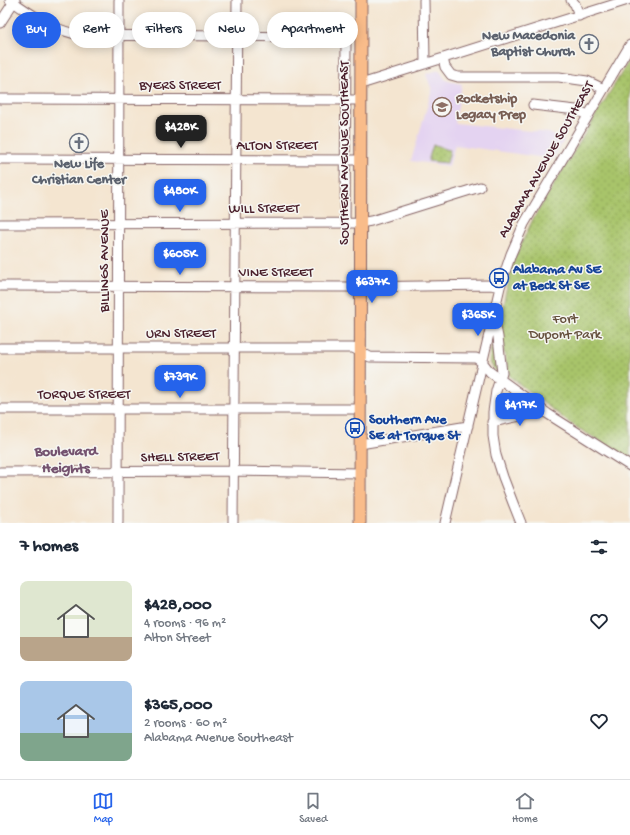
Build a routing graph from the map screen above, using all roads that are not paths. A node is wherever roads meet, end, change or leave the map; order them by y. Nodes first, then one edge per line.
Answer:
1 (119, 0) edge
2 (237, 0) edge
3 (361, 0) edge
4 (424, 0) edge
5 (572, 0) edge
6 (628, 0) edge
7 (13, 1) edge
8 (119, 12) edge
9 (237, 12) edge
10 (579, 16) junction
11 (0, 23) edge
12 (69, 33) edge
13 (124, 36) edge
14 (204, 36) edge
15 (259, 36) edge
16 (630, 45) edge
17 (119, 48) edge
18 (236, 48) edge
19 (443, 58) junction
20 (425, 64) junction
21 (361, 84) junction
22 (604, 89) junction
23 (0, 99) edge
24 (119, 100) junction
25 (236, 100) junction
26 (346, 100) junction
27 (360, 100) junction
28 (533, 105) dead end
29 (588, 115) junction
30 (0, 159) edge
31 (119, 159) junction
32 (236, 160) junction
33 (346, 160) junction
34 (361, 160) junction
35 (480, 187) dead end
36 (119, 223) junction
37 (235, 223) junction
38 (345, 223) junction
39 (360, 223) junction
40 (0, 224) edge
41 (0, 286) edge
42 (119, 286) junction
43 (234, 286) junction
44 (360, 287) junction
45 (500, 287) junction
46 (493, 315) junction
47 (0, 348) edge
48 (118, 348) junction
49 (234, 348) junction
50 (360, 352) junction
51 (483, 363) junction
52 (500, 378) junction
53 (0, 409) edge
54 (118, 409) junction
55 (234, 409) junction
56 (360, 409) junction
57 (544, 411) junction
58 (492, 422) junction
59 (468, 426) junction
60 (360, 444) junction
61 (630, 466) edge
62 (233, 471) junction
63 (0, 472) edge
64 (118, 472) junction
65 (360, 473) junction
66 (118, 523) edge
67 (233, 523) edge
68 (360, 523) edge
69 (445, 523) edge
70 (521, 523) edge

1 - 8 street, BILLINGS AVENUE
2 - 9 street
3 - 21 main road, SOUTHERN AVENUE SOUTHEAST
4 - 20 street
5 - 10 street
6 - 10 street
7 - 11 street
7 - 12 street
10 - 19 street
13 - 14 street
15 - 26 street
16 - 22 street, ALABAMA AVENUE SOUTHEAST
17 - 24 street, BILLINGS AVENUE
18 - 25 street
19 - 20 street
19 - 22 street
20 - 21 street
21 - 27 main road, SOUTHERN AVENUE SOUTHEAST
22 - 29 street, ALABAMA AVENUE SOUTHEAST
23 - 24 street, BYERS STREET
24 - 25 street, BYERS STREET
24 - 31 street, BILLINGS AVENUE
25 - 26 street, BYERS STREET
25 - 32 street
26 - 27 street, BYERS STREET
26 - 33 street
27 - 34 main road, SOUTHERN AVENUE SOUTHEAST
28 - 29 street
29 - 45 street, ALABAMA AVENUE SOUTHEAST
30 - 31 street, ALTON STREET
31 - 32 street, ALTON STREET
31 - 36 street, BILLINGS AVENUE
32 - 33 street, ALTON STREET
32 - 37 street
33 - 34 street, ALTON STREET
33 - 38 street
34 - 39 main road, SOUTHERN AVENUE SOUTHEAST
35 - 39 street, WILL STREET
36 - 37 street, WILL STREET
36 - 40 street, WILL STREET
36 - 42 street, BILLINGS AVENUE
37 - 38 street, WILL STREET
37 - 43 street
38 - 39 street, WILL STREET
39 - 44 main road, SOUTHERN AVENUE SOUTHEAST
41 - 42 street, VINE STREET
42 - 43 street, VINE STREET
42 - 48 street, BILLINGS AVENUE
43 - 44 street, VINE STREET
43 - 49 street
44 - 45 street, VINE STREET
44 - 50 main road, SOUTHERN AVENUE SOUTHEAST
45 - 46 street, ALABAMA AVENUE SOUTHEAST
46 - 51 street, ALABAMA AVENUE SOUTHEAST
46 - 52 street
47 - 48 street, URN STREET
48 - 49 street, URN STREET
48 - 54 street, BILLINGS AVENUE
49 - 50 street, URN STREET
49 - 55 street
50 - 51 street, URN STREET
50 - 56 main road, SOUTHERN AVENUE SOUTHEAST
51 - 52 street
51 - 59 street, ALABAMA AVENUE SOUTHEAST
52 - 57 street
52 - 58 street
53 - 54 street, TORQUE STREET
54 - 55 street, TORQUE STREET
54 - 64 street, BILLINGS AVENUE
55 - 56 street, TORQUE STREET
55 - 62 street
56 - 60 main road, SOUTHERN AVENUE SOUTHEAST
57 - 58 street
57 - 61 street
58 - 70 street
59 - 60 street
59 - 69 street, ALABAMA AVENUE SOUTHEAST
60 - 65 main road, SOUTHERN AVENUE SOUTHEAST
62 - 64 street, SHELL STREET
62 - 65 street, SHELL STREET
62 - 67 street
63 - 64 street, SHELL STREET
64 - 66 street, BILLINGS AVENUE
65 - 68 main road, SOUTHERN AVENUE SOUTHEAST

